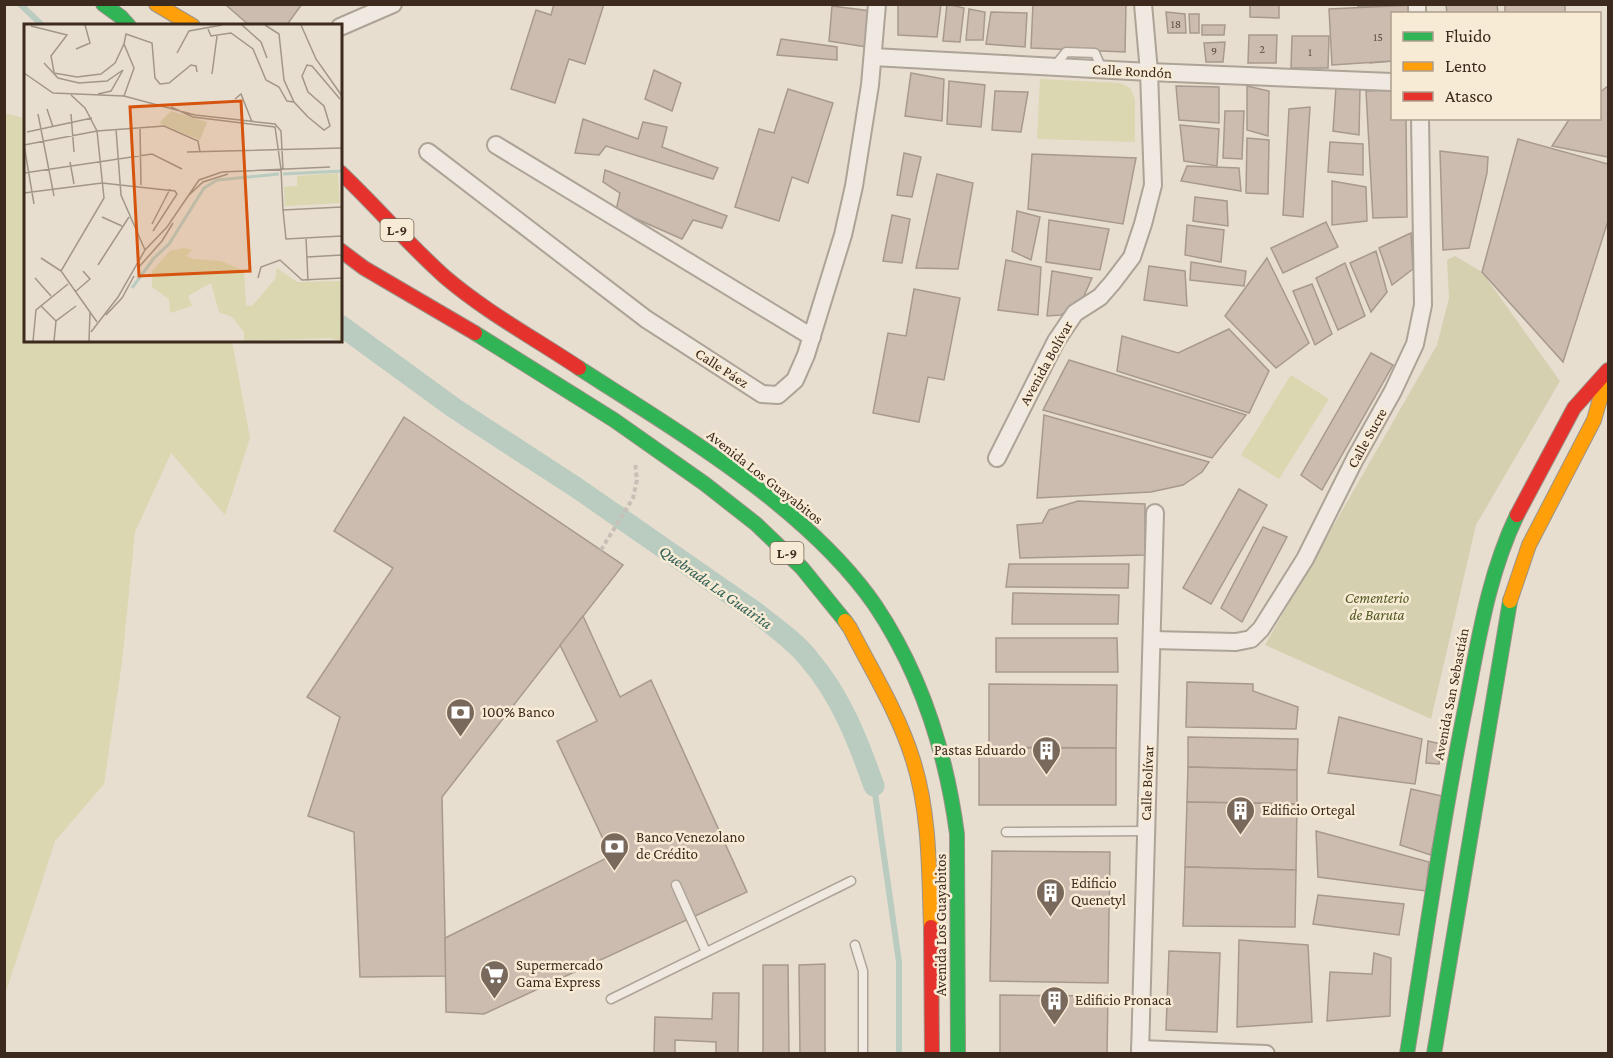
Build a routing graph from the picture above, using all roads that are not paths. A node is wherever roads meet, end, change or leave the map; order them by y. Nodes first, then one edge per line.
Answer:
1 (103, 4) edge
2 (156, 4) edge
3 (393, 4) edge
4 (877, 4) edge
5 (1143, 4) edge
6 (125, 21) edge
7 (190, 24) edge
8 (342, 26) edge
9 (873, 57) junction
10 (1149, 72) junction
11 (1391, 82) edge
12 (1420, 120) edge
13 (496, 145) dead end
14 (428, 152) dead end
15 (342, 173) edge
16 (342, 240) edge
17 (342, 252) edge
18 (391, 284) junction
19 (812, 337) junction
20 (1608, 371) edge
21 (997, 458) dead end
22 (1155, 513) dead end
23 (1152, 640) junction
24 (1146, 831) junction
25 (1006, 832) dead end
26 (851, 881) dead end
27 (676, 885) dead end
28 (1430, 915) junction
29 (1455, 920) junction
30 (855, 945) dead end
31 (706, 952) junction
32 (611, 999) dead end
33 (1140, 1051) edge
34 (863, 1053) edge
35 (932, 1053) edge
36 (958, 1053) edge
37 (1266, 1053) edge
38 (1407, 1053) edge
39 (1434, 1053) edge

1 - 6 main road
2 - 7 main road
3 - 8 street
4 - 9 street, Calle Páez
5 - 10 street, Avenida Bolívar
9 - 10 street, Calle Rondón
9 - 19 street, Calle Páez
10 - 11 street, Calle Rondón
10 - 21 street, Avenida Bolívar
12 - 23 street, Calle Sucre
13 - 19 street
14 - 19 street, Calle Páez
15 - 36 main road, Avenida Los Guayabitos / L-9
16 - 18 main road, L-9
17 - 18 main road, Avenida Los Guayabitos / L-9
18 - 35 main road, Avenida Los Guayabitos / L-9
20 - 28 main road, Avenida San Sebastián
20 - 29 main road, Avenida San Sebastián
22 - 23 street, Calle Bolívar
23 - 24 street, Calle Bolívar
24 - 25 lane
24 - 33 street, Calle Bolívar
26 - 31 lane
27 - 31 lane
28 - 29 main road
28 - 38 main road, Avenida San Sebastián
29 - 39 main road, Avenida San Sebastián
30 - 34 lane
31 - 32 lane
33 - 37 street

